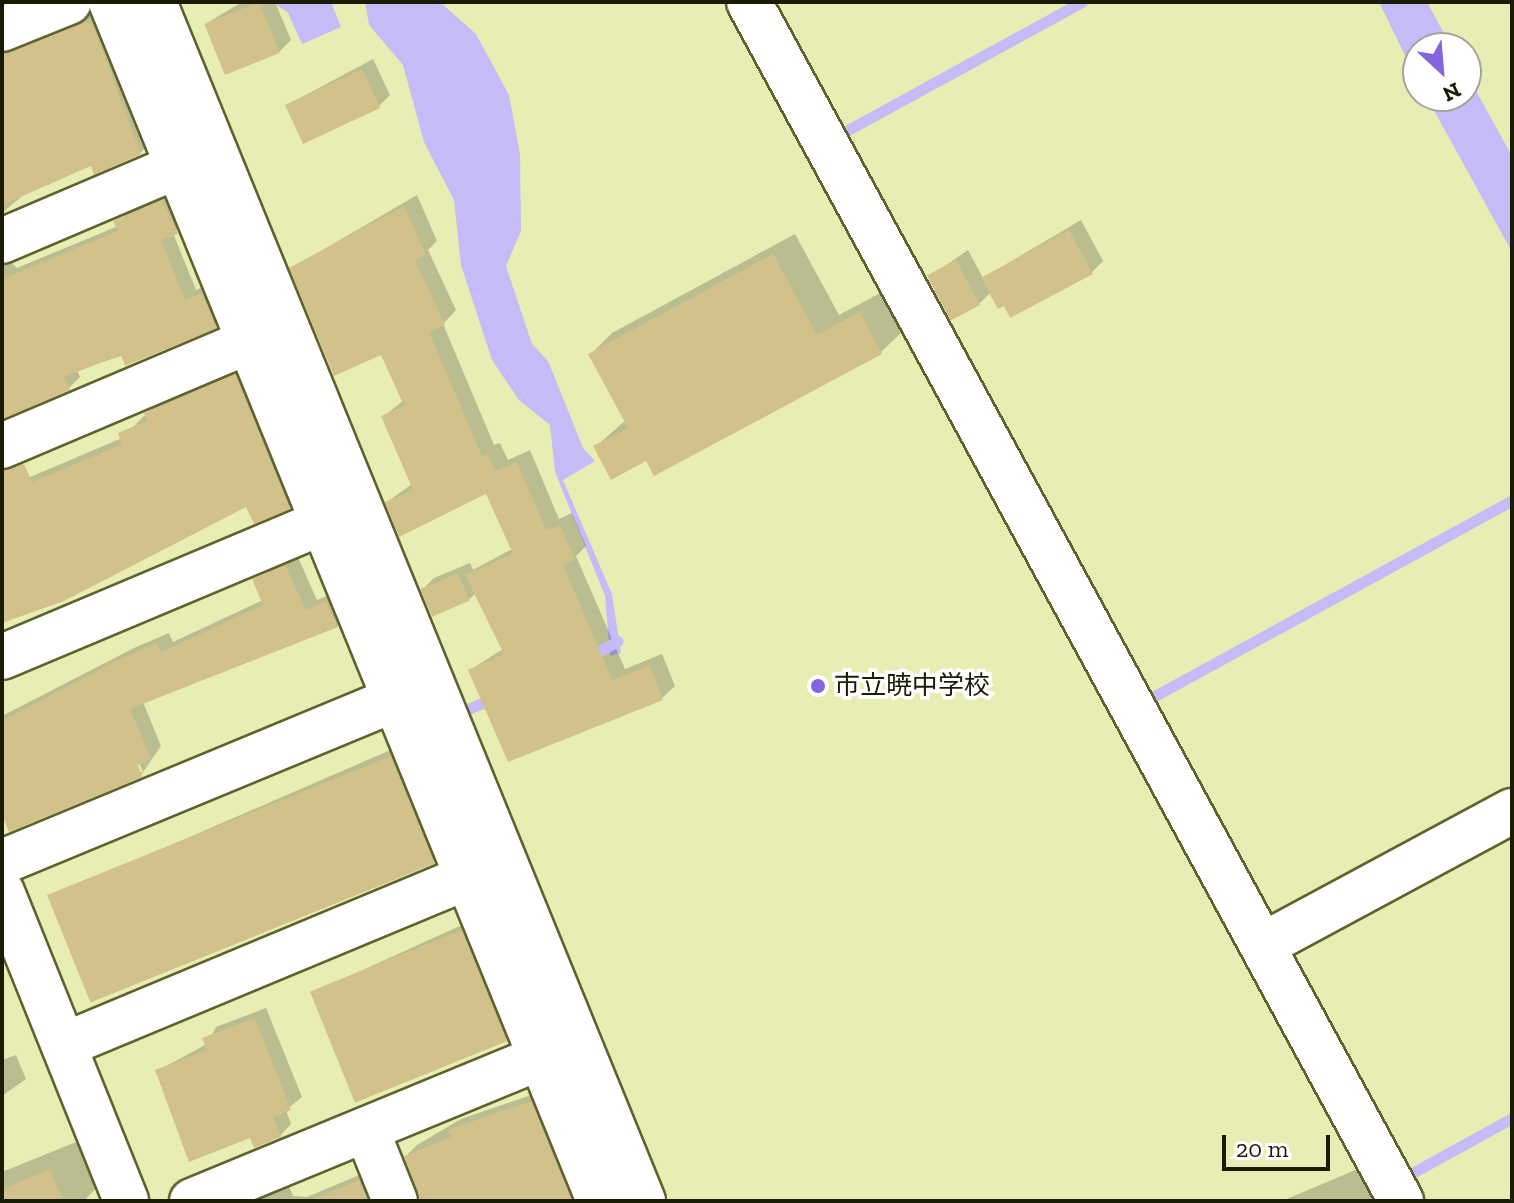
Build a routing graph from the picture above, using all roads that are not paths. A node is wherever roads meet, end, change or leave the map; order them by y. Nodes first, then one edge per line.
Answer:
1 (69, 2) edge
2 (111, 2) edge
3 (154, 2) edge
4 (749, 2) edge
5 (2, 29) edge
6 (178, 166) junction
7 (2, 241) edge
8 (249, 341) junction
9 (2, 446) edge
10 (323, 522) junction
11 (2, 657) edge
12 (395, 699) junction
13 (1512, 811) edge
14 (2, 862) edge
15 (467, 877) junction
16 (2, 892) edge
17 (1263, 945) junction
18 (64, 1045) junction
19 (541, 1057) junction
20 (367, 1131) junction
21 (126, 1201) edge
22 (192, 1201) edge
23 (395, 1201) edge
24 (599, 1201) edge
25 (643, 1201) edge
26 (1401, 1201) edge

1 - 5 street
2 - 6 street
3 - 25 street
4 - 17 street
6 - 7 street
6 - 8 street
8 - 9 street
8 - 10 street
10 - 11 street
10 - 12 street
12 - 14 street
12 - 15 street
13 - 17 street
15 - 18 street
15 - 19 street
16 - 18 street
17 - 26 street
18 - 21 street
19 - 20 street
19 - 24 street
20 - 22 street
20 - 23 street

